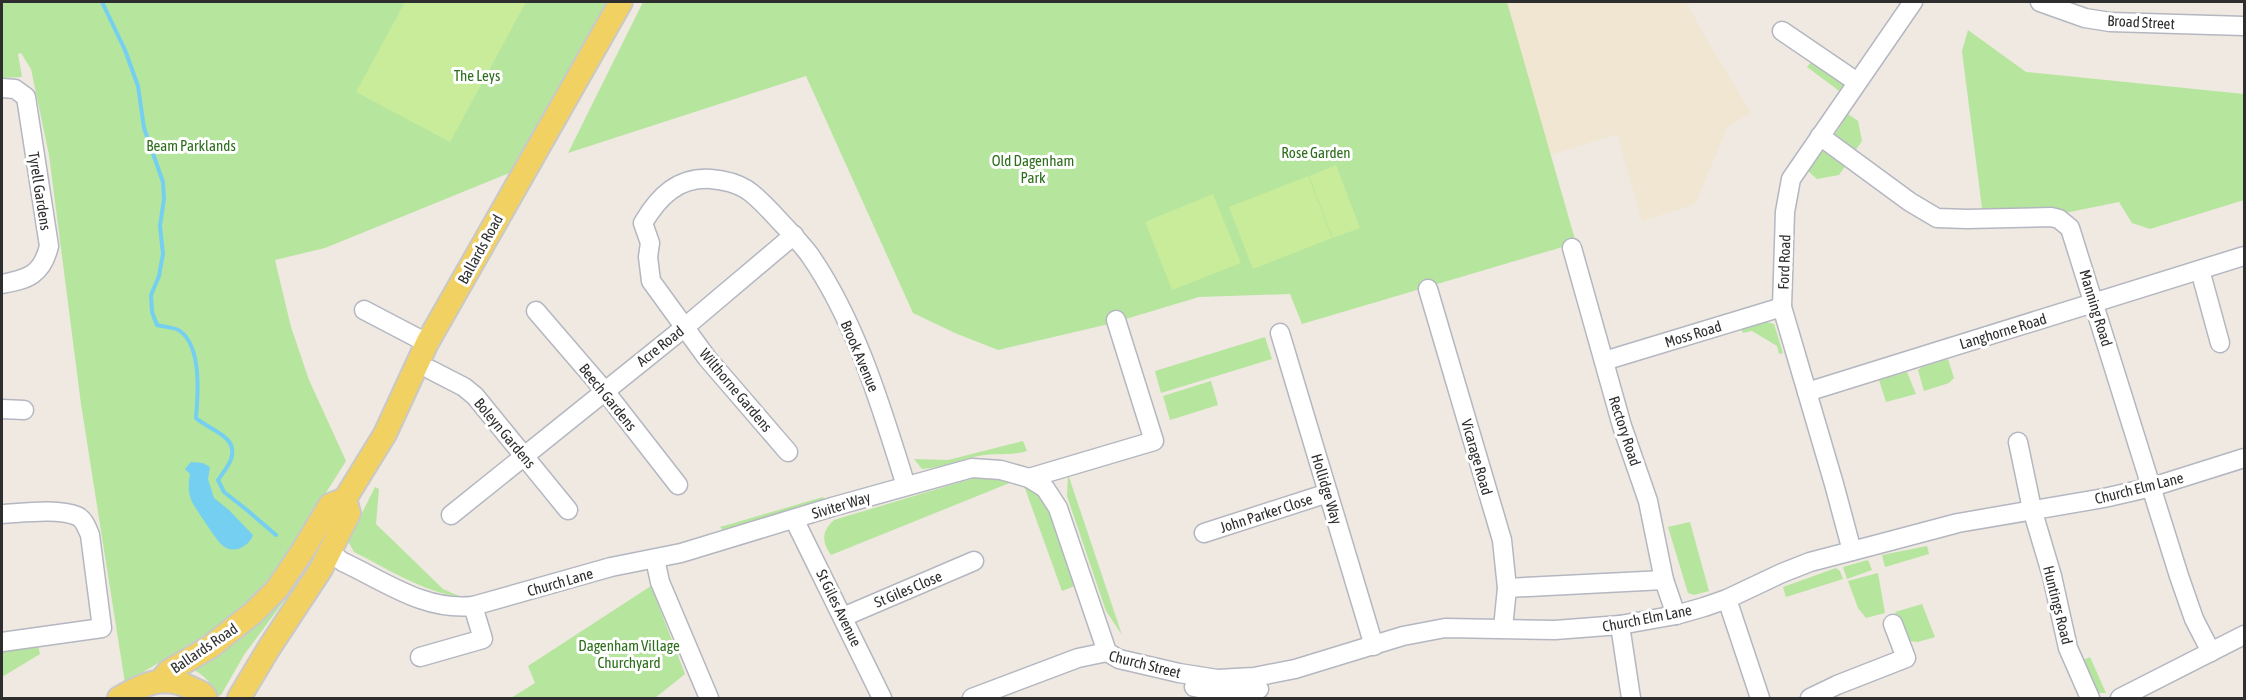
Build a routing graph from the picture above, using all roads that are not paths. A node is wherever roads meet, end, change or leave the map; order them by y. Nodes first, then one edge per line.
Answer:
1 (621, 2) edge
2 (1913, 2) edge
3 (2040, 2) edge
4 (2244, 26) edge
5 (1782, 31) dead end
6 (1857, 82) junction
7 (2, 88) edge
8 (1820, 136) junction
9 (794, 235) junction
10 (1572, 248) dead end
11 (2244, 256) edge
12 (2200, 270) junction
13 (2, 284) edge
14 (1428, 289) dead end
15 (2095, 303) junction
16 (1782, 307) junction
17 (364, 309) dead end
18 (536, 311) dead end
19 (1116, 320) dead end
20 (685, 327) junction
21 (1280, 333) dead end
22 (427, 343) junction
23 (2220, 343) dead end
24 (1604, 361) junction
25 (431, 370) dead end
26 (604, 390) junction
27 (1807, 392) junction
28 (2, 409) edge
29 (24, 410) dead end
30 (2018, 442) dead end
31 (788, 452) dead end
32 (524, 455) junction
33 (2244, 458) edge
34 (1029, 478) junction
35 (678, 485) dead end
36 (906, 486) junction
37 (2152, 488) junction
38 (1328, 493) junction
39 (345, 499) junction
40 (2032, 509) junction
41 (568, 510) dead end
42 (2, 514) edge
43 (451, 515) dead end
44 (794, 519) junction
45 (1204, 533) dead end
46 (1852, 551) junction
47 (329, 552) junction
48 (655, 559) junction
49 (974, 561) dead end
50 (294, 563) junction
51 (1664, 580) junction
52 (1507, 588) junction
53 (1727, 599) junction
54 (473, 606) junction
55 (1676, 615) junction
56 (843, 617) junction
57 (1893, 624) dead end
58 (1620, 625) junction
59 (1503, 628) junction
60 (2244, 635) edge
61 (2, 642) edge
62 (1374, 646) junction
63 (2211, 652) junction
64 (1113, 655) junction
65 (420, 657) dead end
66 (161, 680) junction
67 (1259, 688) edge
68 (119, 699) edge
69 (206, 699) edge
70 (239, 699) edge
71 (709, 699) edge
72 (882, 699) edge
73 (972, 699) edge
74 (1631, 699) edge
75 (1760, 699) edge
76 (1810, 699) edge
77 (2090, 699) edge
78 (2120, 699) edge

1 - 22 main road, Ballards Road
2 - 6 street, Ford Road
3 - 4 street, Broad Street
5 - 6 street
6 - 8 street, Ford Road
7 - 13 street, Tyrell Gardens
8 - 15 street, Manning Road
8 - 16 street, Ford Road
9 - 20 street, Acre Road
9 - 20 street, Brook Avenue
9 - 36 street, Brook Avenue
10 - 24 street, Rectory Road
11 - 12 street, Langhorne Road
12 - 15 street, Langhorne Road
12 - 23 street
14 - 52 street, Vicarage Road
15 - 27 street, Langhorne Road
15 - 37 street, Manning Road
16 - 24 street, Moss Road
16 - 27 street, Ford Road
17 - 22 street
18 - 26 street, Beech Gardens
19 - 34 street
20 - 26 street, Acre Road
20 - 31 street, Wilthorne Gardens
21 - 38 street, Hollidge Way
22 - 39 main road, Ballards Road
24 - 51 street, Rectory Road
25 - 32 street, Boleyn Gardens
26 - 32 street, Acre Road
26 - 35 street, Beech Gardens
27 - 46 street, Ford Road
28 - 29 street
30 - 40 street
32 - 41 street, Boleyn Gardens
32 - 43 street, Acre Road
33 - 37 street, Church Elm Lane
34 - 36 street, Siviter Way
34 - 64 street, Siviter Way
36 - 44 street, Siviter Way
37 - 40 street, Church Elm Lane
37 - 63 street, Manning Road
38 - 45 street, John Parker Close
38 - 62 street, Hollidge Way
39 - 47 main road, Ballards Road
39 - 50 main road, Ballards Road
40 - 46 street, Church Elm Lane
40 - 77 street, Huntings Road
42 - 61 street
44 - 48 street, Siviter Way
44 - 56 street, St Giles Avenue
46 - 53 street, Church Elm Lane
47 - 50 main road
47 - 54 street, Church Lane
47 - 70 main road, Ballards Road
48 - 54 street, Church Lane
48 - 71 street
49 - 56 street, St Giles Close
50 - 66 main road, Ballards Road
51 - 52 street
51 - 55 street, Rectory Road
52 - 59 street, Vicarage Road
53 - 55 street, Church Elm Lane
53 - 75 street
54 - 65 street
55 - 58 street, Church Elm Lane
56 - 72 street, St Giles Avenue
57 - 76 street
58 - 59 street, Church Elm Lane
58 - 74 street
59 - 62 street, Church Elm Lane
60 - 63 street
62 - 67 street, Church Elm Lane
63 - 78 street
64 - 67 street, Church Elm Lane
64 - 73 street, Church Street
66 - 68 main road, Ballards Road
66 - 69 main road

